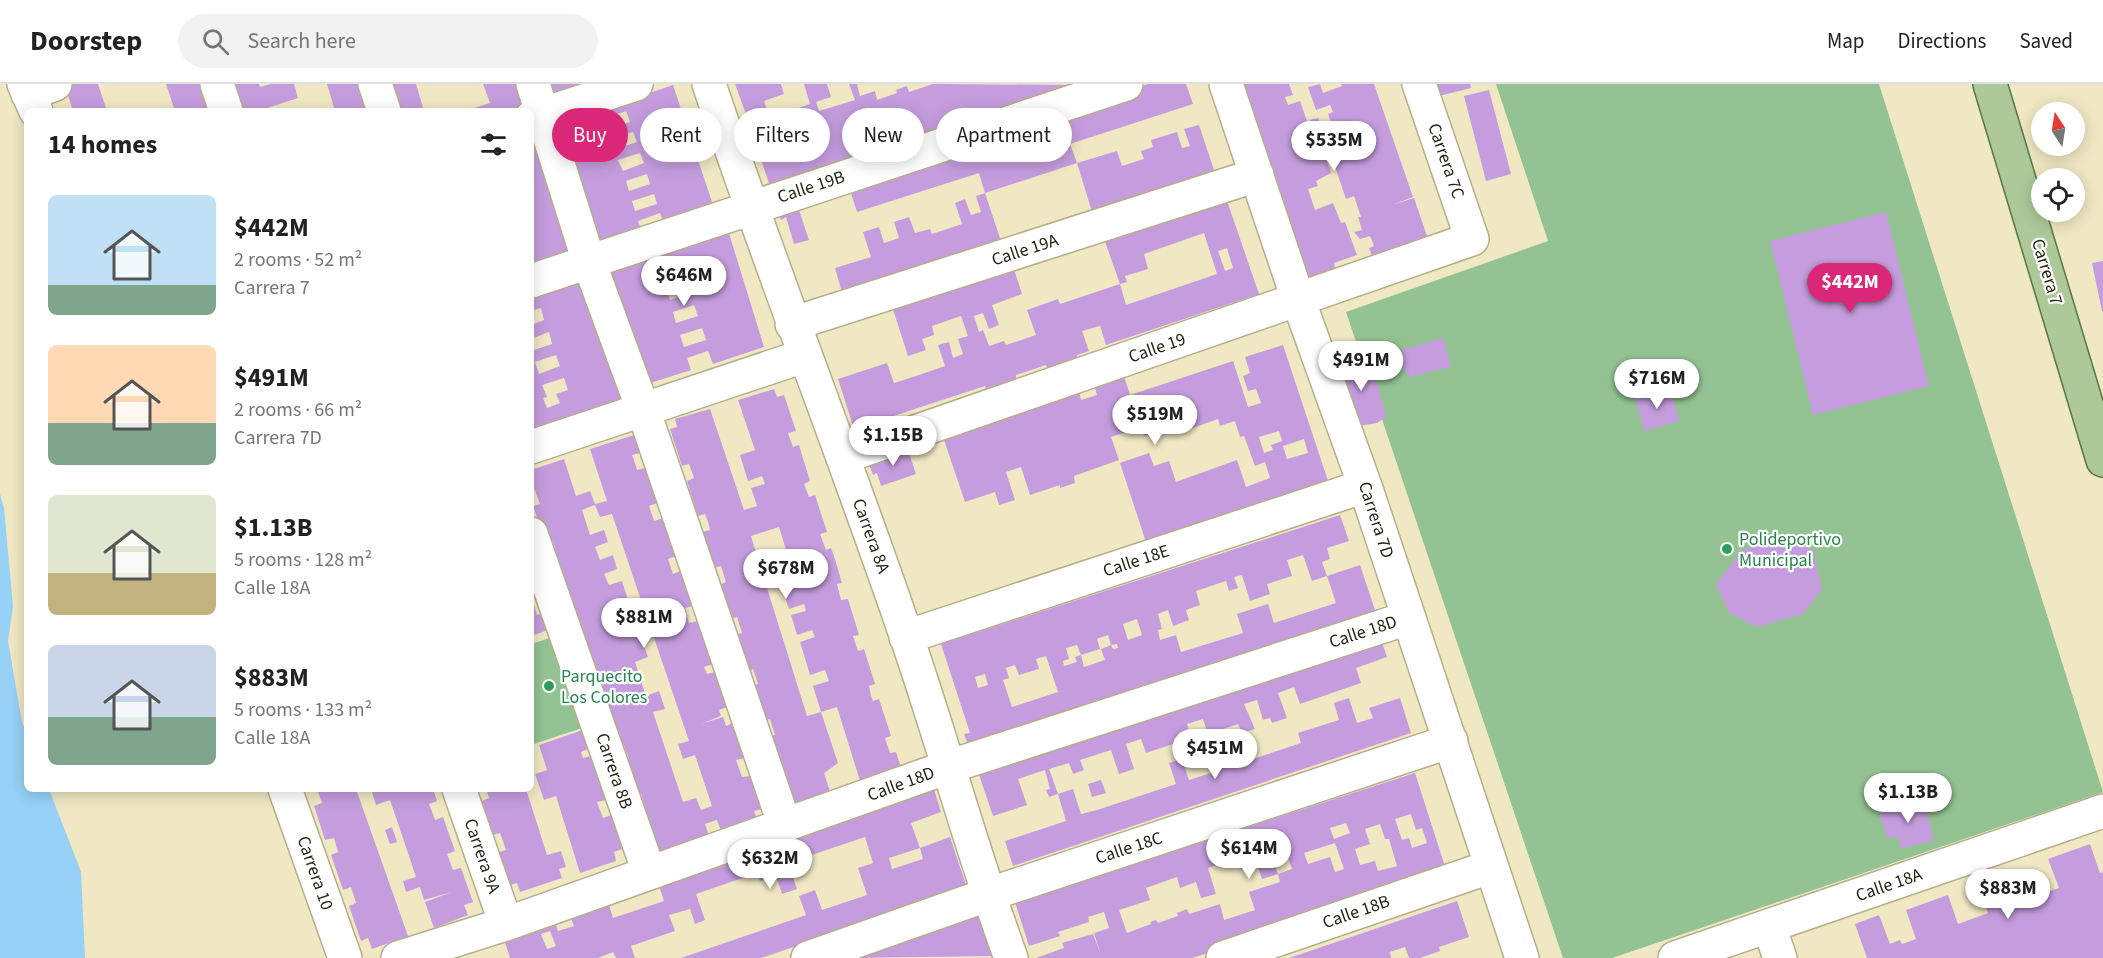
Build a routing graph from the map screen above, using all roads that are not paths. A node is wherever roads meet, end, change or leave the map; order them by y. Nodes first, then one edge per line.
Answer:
1 (217, 84) edge
2 (375, 84) edge
3 (636, 84) edge
4 (709, 84) edge
5 (1126, 84) edge
6 (1226, 84) edge
7 (1419, 84) edge
8 (1990, 84) edge
9 (535, 106) edge
10 (225, 108) edge
11 (383, 108) edge
12 (1257, 175) junction
13 (750, 207) junction
14 (1472, 239) joint
15 (589, 262) junction
16 (534, 280) edge
17 (1298, 299) junction
18 (792, 324) junction
19 (804, 356) junction
20 (644, 412) junction
21 (534, 446) edge
22 (843, 457) junction
23 (2103, 460) edge
24 (1365, 486) junction
25 (534, 543) edge
26 (1408, 618) junction
27 (906, 637) junction
28 (1451, 741) junction
29 (948, 767) junction
30 (286, 792) edge
31 (460, 792) edge
32 (2103, 811) edge
33 (785, 826) junction
34 (1490, 867) junction
35 (649, 872) junction
36 (987, 895) junction
37 (506, 924) junction
38 (1770, 926) junction
39 (479, 946) edge
40 (345, 958) edge
41 (398, 958) edge
42 (808, 958) edge
43 (1011, 958) edge
44 (1222, 958) edge
45 (1522, 958) edge
46 (1675, 958) edge
47 (1780, 958) edge

1 - 10 street
2 - 11 street
3 - 9 street
4 - 13 street, Carrera 8A
5 - 13 street, Calle 19B
6 - 12 street, Carrera 7D
7 - 14 street, Carrera 7C
8 - 23 main road, Carrera 7
9 - 15 street
12 - 17 street, Carrera 7D
12 - 18 street, Calle 19A
13 - 15 street, Calle 19B
13 - 18 street, Carrera 8A
14 - 17 street, Calle 19
15 - 16 street, Calle 19B
15 - 20 street
17 - 22 street, Calle 19
17 - 24 street, Carrera 7D
18 - 19 street, Carrera 8A
19 - 20 street
19 - 22 street, Carrera 8A
20 - 21 street
20 - 33 street
22 - 27 street, Carrera 8A
24 - 26 street, Carrera 7D
24 - 27 street, Calle 18E
25 - 35 street, Carrera 8B
26 - 28 street, Carrera 7D
26 - 29 street, Calle 18D
27 - 29 street, Carrera 8A
28 - 34 street, Carrera 7D
28 - 36 street, Calle 18C
29 - 33 street, Calle 18D
29 - 36 street, Carrera 8A
30 - 40 street, Carrera 10
31 - 37 street, Carrera 9A
32 - 38 street, Calle 18A
33 - 35 street, Calle 18D
34 - 44 street, Calle 18B
34 - 45 street, Carrera 7D
35 - 37 street, Calle 18D
36 - 42 street, Calle 18C
36 - 43 street, Carrera 8A
37 - 39 street, Calle 18D
38 - 46 street, Calle 18A
38 - 47 street
39 - 41 street, Calle 18D

